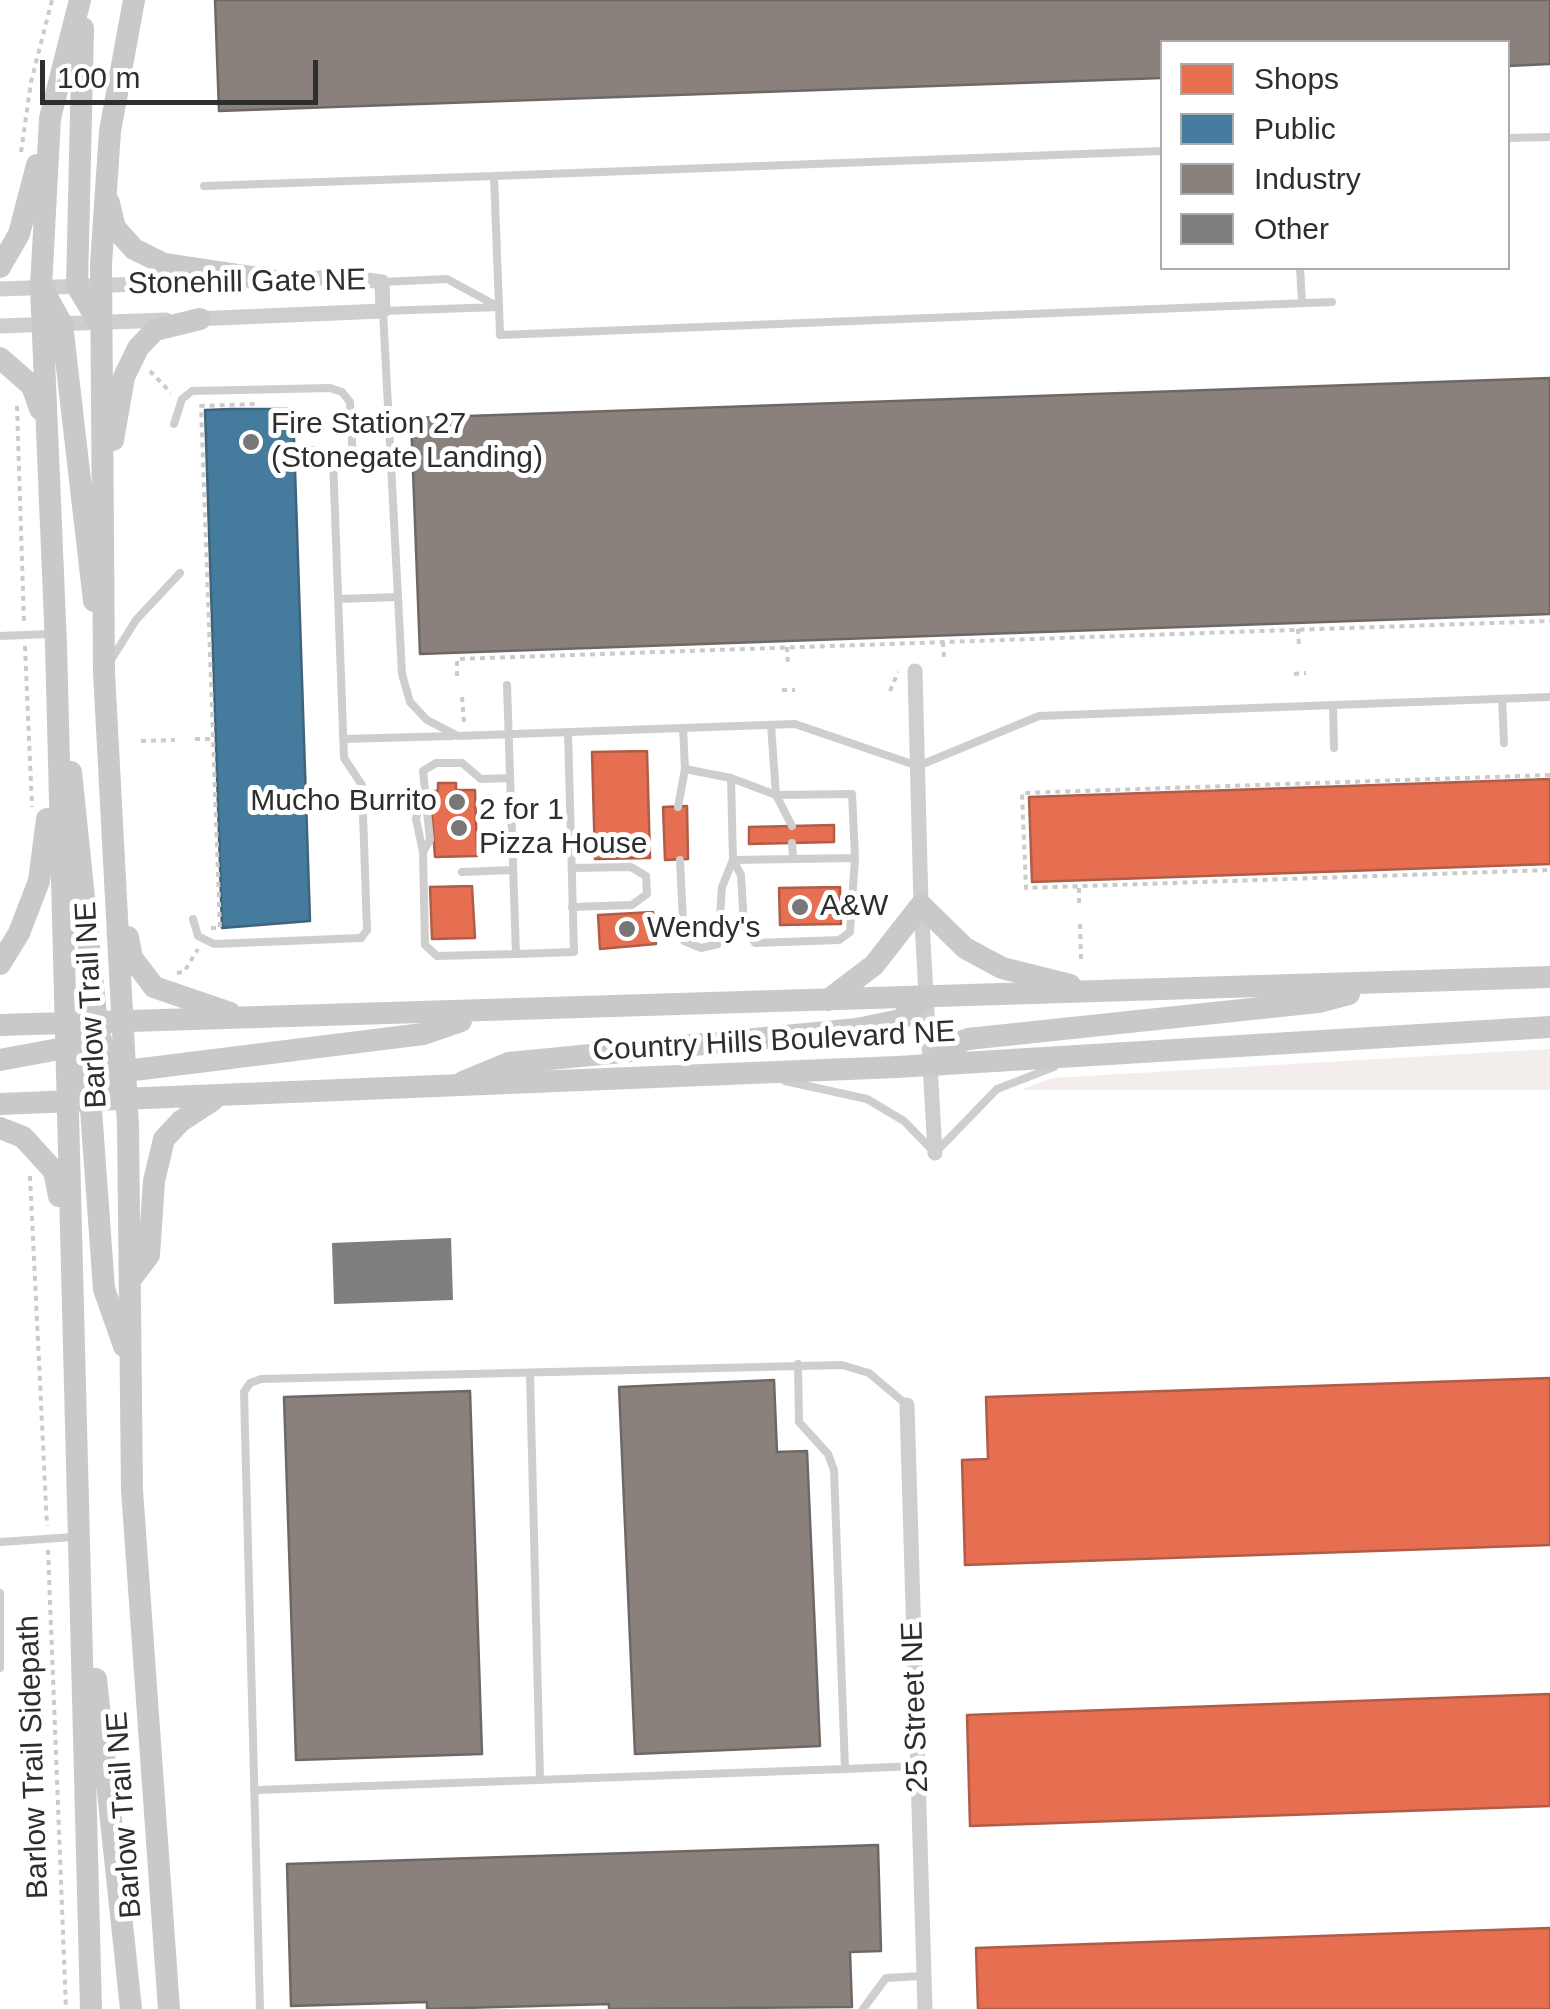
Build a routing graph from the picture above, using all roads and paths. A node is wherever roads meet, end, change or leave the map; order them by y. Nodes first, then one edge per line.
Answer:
1 (52, 0) edge
2 (82, 0) edge
3 (134, 0) edge
4 (50, 118) junction
5 (1550, 136) edge
6 (1510, 138) edge
7 (1160, 151) edge
8 (21, 156) dead end
9 (494, 176) junction
10 (104, 180) junction
11 (204, 186) dead end
12 (0, 267) edge
13 (1300, 270) edge
14 (271, 280) junction
15 (382, 282) junction
16 (88, 286) junction
17 (41, 287) junction
18 (0, 289) edge
19 (1302, 302) junction
20 (1332, 302) dead end
21 (500, 307) junction
22 (383, 310) junction
23 (200, 319) junction
24 (52, 324) junction
25 (99, 324) junction
26 (0, 326) edge
27 (0, 358) edge
28 (143, 364) dead end
29 (16, 394) dead end
30 (172, 394) dead end
31 (257, 404) dead end
32 (202, 410) junction
33 (190, 411) dead end
34 (45, 422) junction
35 (174, 424) dead end
36 (294, 451) dead end
37 (392, 458) junction
38 (353, 459) junction
39 (333, 460) junction
40 (105, 493) junction
41 (180, 573) dead end
42 (398, 597) junction
43 (339, 599) junction
44 (1550, 621) edge
45 (1298, 630) junction
46 (25, 635) junction
47 (0, 636) edge
48 (56, 639) junction
49 (943, 642) junction
50 (787, 647) junction
51 (1299, 647) dead end
52 (944, 660) dead end
53 (788, 666) dead end
54 (907, 671) joint
55 (104, 672) junction
56 (457, 676) dead end
57 (507, 685) dead end
58 (890, 691) dead end
59 (462, 697) dead end
60 (1550, 697) edge
61 (1502, 699) junction
62 (1333, 705) junction
63 (464, 722) dead end
64 (771, 725) junction
65 (684, 728) junction
66 (568, 732) junction
67 (509, 734) junction
68 (458, 736) junction
69 (213, 739) junction
70 (343, 739) junction
71 (174, 740) dead end
72 (195, 740) dead end
73 (141, 741) dead end
74 (1504, 742) dead end
75 (56, 746) junction
76 (1334, 748) dead end
77 (918, 766) junction
78 (686, 769) junction
79 (1550, 775) edge
80 (510, 778) junction
81 (730, 778) junction
82 (776, 795) junction
83 (678, 806) dead end
84 (32, 823) dead end
85 (792, 826) dead end
86 (792, 843) dead end
87 (856, 858) junction
88 (794, 859) junction
89 (680, 860) dead end
90 (734, 860) junction
91 (115, 863) junction
92 (572, 868) junction
93 (513, 870) junction
94 (1550, 870) edge
95 (462, 872) dead end
96 (1078, 886) junction
97 (1079, 904) dead end
98 (921, 905) junction
99 (572, 907) junction
100 (193, 920) dead end
101 (1080, 924) dead end
102 (207, 930) dead end
103 (198, 949) dead end
104 (516, 954) junction
105 (1081, 960) dead end
106 (0, 964) edge
107 (173, 974) dead end
108 (1550, 978) edge
109 (1394, 982) junction
110 (1098, 992) junction
111 (926, 997) junction
112 (828, 1000) junction
113 (484, 1013) junction
114 (248, 1018) junction
115 (64, 1024) junction
116 (125, 1024) junction
117 (0, 1025) edge
118 (1550, 1028) edge
119 (85, 1039) junction
120 (1094, 1055) junction
121 (0, 1060) edge
122 (930, 1065) junction
123 (746, 1074) junction
124 (104, 1083) junction
125 (446, 1088) junction
126 (216, 1098) junction
127 (127, 1100) junction
128 (66, 1102) junction
129 (0, 1104) edge
130 (0, 1128) edge
131 (934, 1152) junction
132 (26, 1166) dead end
133 (71, 1257) junction
134 (130, 1280) junction
135 (130, 1361) junction
136 (798, 1364) junction
137 (530, 1374) junction
138 (906, 1405) joint
139 (79, 1537) junction
140 (47, 1539) junction
141 (0, 1542) edge
142 (0, 1592) edge
143 (82, 1634) junction
144 (0, 1668) edge
145 (917, 1766) junction
146 (845, 1769) junction
147 (540, 1779) junction
148 (257, 1790) junction
149 (924, 1976) junction
150 (66, 2009) edge
151 (91, 2009) edge
152 (131, 2009) edge
153 (170, 2009) edge
154 (260, 2009) edge
155 (863, 2009) edge
156 (924, 2009) edge

1 - 8 path
2 - 4 main road, Barlow Trail NE
2 - 16 main road
3 - 10 main road, Barlow Trail NE
4 - 12 main road
4 - 17 main road, Barlow Trail NE
5 - 6 lane
7 - 9 lane
9 - 11 lane
9 - 21 lane
10 - 14 main road
10 - 16 main road, Barlow Trail NE
13 - 19 lane
14 - 15 street, Stonehill Gate NE
14 - 16 street, Stonehill Gate NE
15 - 21 lane
15 - 22 street, Stonehill Gate NE
16 - 17 street, Stonehill Gate NE
16 - 25 main road, Barlow Trail NE
17 - 18 street, Stonehill Gate NE
17 - 24 main road, Barlow Trail NE
19 - 20 lane
19 - 21 lane
21 - 22 lane
22 - 23 street, Stonehill Gate NE
22 - 37 lane
23 - 25 street, Stonehill Gate NE
23 - 40 main road
24 - 25 street, Stonehill Gate NE
24 - 26 street, Stonehill Gate NE
24 - 34 main road, Barlow Trail NE
24 - 55 main road
25 - 40 main road, Barlow Trail NE
27 - 34 main road
28 - 30 path
29 - 46 path
31 - 32 path
32 - 33 path
32 - 69 path
34 - 48 main road, Barlow Trail NE
35 - 38 lane
36 - 39 lane
37 - 38 lane
37 - 42 lane
38 - 39 lane
39 - 43 lane
40 - 55 main road, Barlow Trail NE
41 - 55 lane
42 - 43 lane
42 - 68 lane
43 - 70 lane
44 - 45 path
45 - 49 path
45 - 51 path
46 - 47 lane
46 - 48 lane
46 - 84 path
48 - 75 main road, Barlow Trail NE
48 - 119 main road
49 - 50 path
49 - 52 path
50 - 53 path
50 - 56 path
54 - 58 path
54 - 77 street
55 - 91 main road, Barlow Trail NE
57 - 67 lane
59 - 63 path
60 - 61 lane
61 - 62 lane
61 - 74 lane
62 - 76 lane
62 - 77 lane
64 - 65 lane
64 - 77 lane
64 - 82 lane
65 - 66 lane
65 - 78 lane
66 - 67 lane
66 - 92 lane
67 - 68 lane
67 - 80 lane
68 - 70 lane
69 - 72 path
69 - 102 path
70 - 100 lane
71 - 73 path
75 - 106 main road
75 - 115 main road, Barlow Trail NE
77 - 98 street
78 - 81 lane
78 - 83 lane
79 - 96 path
80 - 93 lane
80 - 104 lane
81 - 82 lane
81 - 90 lane
82 - 85 lane
82 - 87 lane
86 - 88 lane
87 - 88 lane
87 - 90 lane
88 - 90 lane
89 - 90 lane
91 - 114 main road
91 - 116 main road, Barlow Trail NE
92 - 99 lane
92 - 99 lane
93 - 95 lane
93 - 104 lane
94 - 96 path
96 - 97 path
98 - 110 main road
98 - 111 street
98 - 112 main road
99 - 104 lane
101 - 105 path
103 - 107 path
108 - 109 main road, Country Hills Boulevard NE
109 - 110 main road, Country Hills Boulevard NE
109 - 122 main road
110 - 111 main road, Country Hills Boulevard NE
111 - 112 main road, Country Hills Boulevard NE
111 - 122 street
111 - 125 main road
112 - 113 main road, Country Hills Boulevard NE
113 - 114 main road, Country Hills Boulevard NE
113 - 124 main road
114 - 116 main road, Country Hills Boulevard NE
115 - 117 main road, Country Hills Boulevard NE
115 - 119 main road, Barlow Trail NE
115 - 119 main road, Country Hills Boulevard NE
116 - 119 main road, Country Hills Boulevard NE
116 - 124 main road, Barlow Trail NE
118 - 120 main road, Country Hills Boulevard NE
119 - 121 main road
119 - 124 main road
119 - 128 main road, Barlow Trail NE
120 - 122 main road, Country Hills Boulevard NE
120 - 131 lane
122 - 123 main road, Country Hills Boulevard NE
122 - 131 street
123 - 125 main road, Country Hills Boulevard NE
123 - 131 lane
124 - 127 main road, Barlow Trail NE
124 - 127 main road, Country Hills Boulevard NE
124 - 128 main road, Country Hills Boulevard NE
124 - 135 main road
125 - 126 main road, Country Hills Boulevard NE
126 - 127 main road, Country Hills Boulevard NE
126 - 134 main road
127 - 134 main road, Barlow Trail NE
128 - 129 main road, Country Hills Boulevard NE
128 - 133 main road, Barlow Trail NE
130 - 133 main road
132 - 140 path, Barlow Trail Sidepath
133 - 139 main road, Barlow Trail NE
134 - 135 main road, Barlow Trail NE
135 - 153 main road, Barlow Trail NE
136 - 137 lane
136 - 138 lane
136 - 146 lane
137 - 147 lane
137 - 148 lane
138 - 145 street, 25 Street NE
139 - 140 lane
139 - 143 main road, Barlow Trail NE
140 - 141 lane
140 - 150 path, Barlow Trail Sidepath
142 - 144 lane
143 - 151 main road, Barlow Trail NE
143 - 152 main road
145 - 146 lane
145 - 149 street, 25 Street NE
146 - 147 lane
147 - 148 lane
148 - 154 lane
149 - 155 lane
149 - 156 street, 25 Street NE

